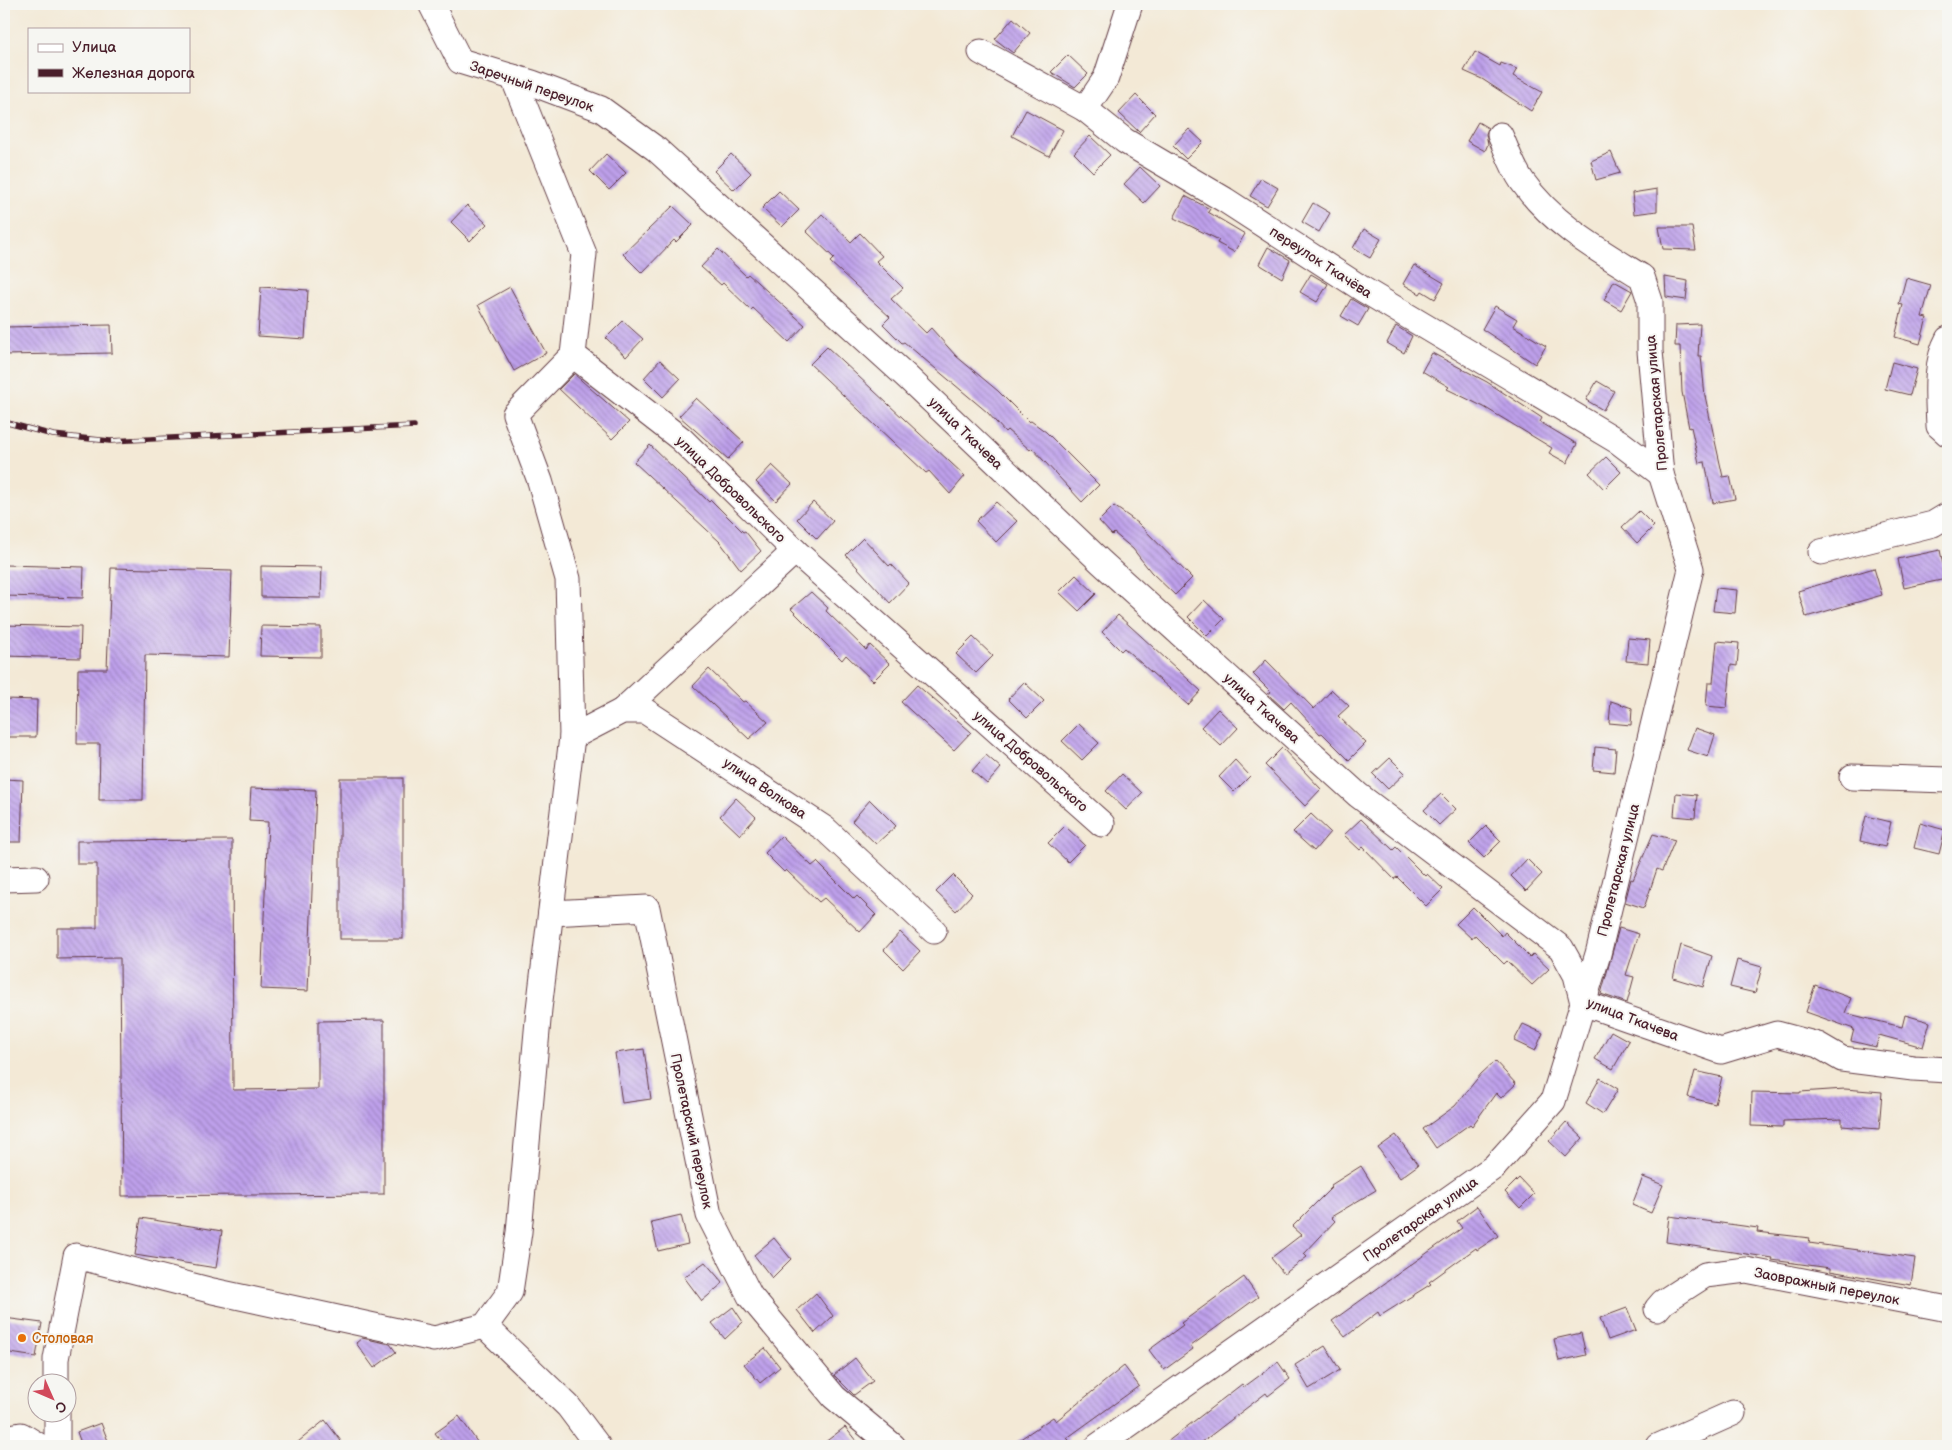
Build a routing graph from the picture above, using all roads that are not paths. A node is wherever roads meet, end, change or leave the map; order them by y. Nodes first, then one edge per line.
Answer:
1 (431, 4) edge
2 (1130, 4) edge
3 (980, 52) dead end
4 (513, 77) junction
5 (1085, 109) junction
6 (1500, 135) dead end
7 (656, 149) joint
8 (1948, 340) edge
9 (573, 355) junction
10 (1948, 434) edge
11 (1661, 474) junction
12 (1948, 515) edge
13 (795, 551) junction
14 (1821, 552) dead end
15 (622, 710) junction
16 (572, 737) junction
17 (1852, 778) dead end
18 (1948, 780) edge
19 (1102, 824) dead end
20 (36, 878) dead end
21 (4, 879) edge
22 (551, 913) junction
23 (934, 931) dead end
24 (1583, 1003) junction
25 (1948, 1070) edge
26 (1657, 1309) dead end
27 (1948, 1309) edge
28 (485, 1326) junction
29 (56, 1372) edge
30 (1733, 1412) dead end
31 (57, 1422) edge
32 (4, 1438) edge
33 (39, 1446) edge
34 (57, 1446) edge
35 (598, 1446) edge
36 (893, 1446) edge
37 (1098, 1446) edge
38 (1659, 1446) edge

1 - 4 street, Заречный переулок
2 - 5 street
3 - 5 street, переулок Ткачёва
4 - 7 street, Заречный переулок
4 - 9 street
5 - 11 street, переулок Ткачёва
6 - 11 street, Пролетарская улица
7 - 24 street, улица Ткачева
8 - 10 street
9 - 13 street, улица Добровольского
9 - 16 street
11 - 24 street, Пролетарская улица
12 - 14 street
13 - 15 street
13 - 19 street, улица Добровольского
15 - 16 street
15 - 23 street, улица Волкова
16 - 22 street
17 - 18 street
20 - 21 street
22 - 28 street
22 - 36 street, Пролетарский переулок
24 - 25 street, улица Ткачева
24 - 37 street, Пролетарская улица
26 - 27 street, Заовражный переулок
28 - 29 street
28 - 35 street
30 - 38 street
31 - 34 street
32 - 33 street

